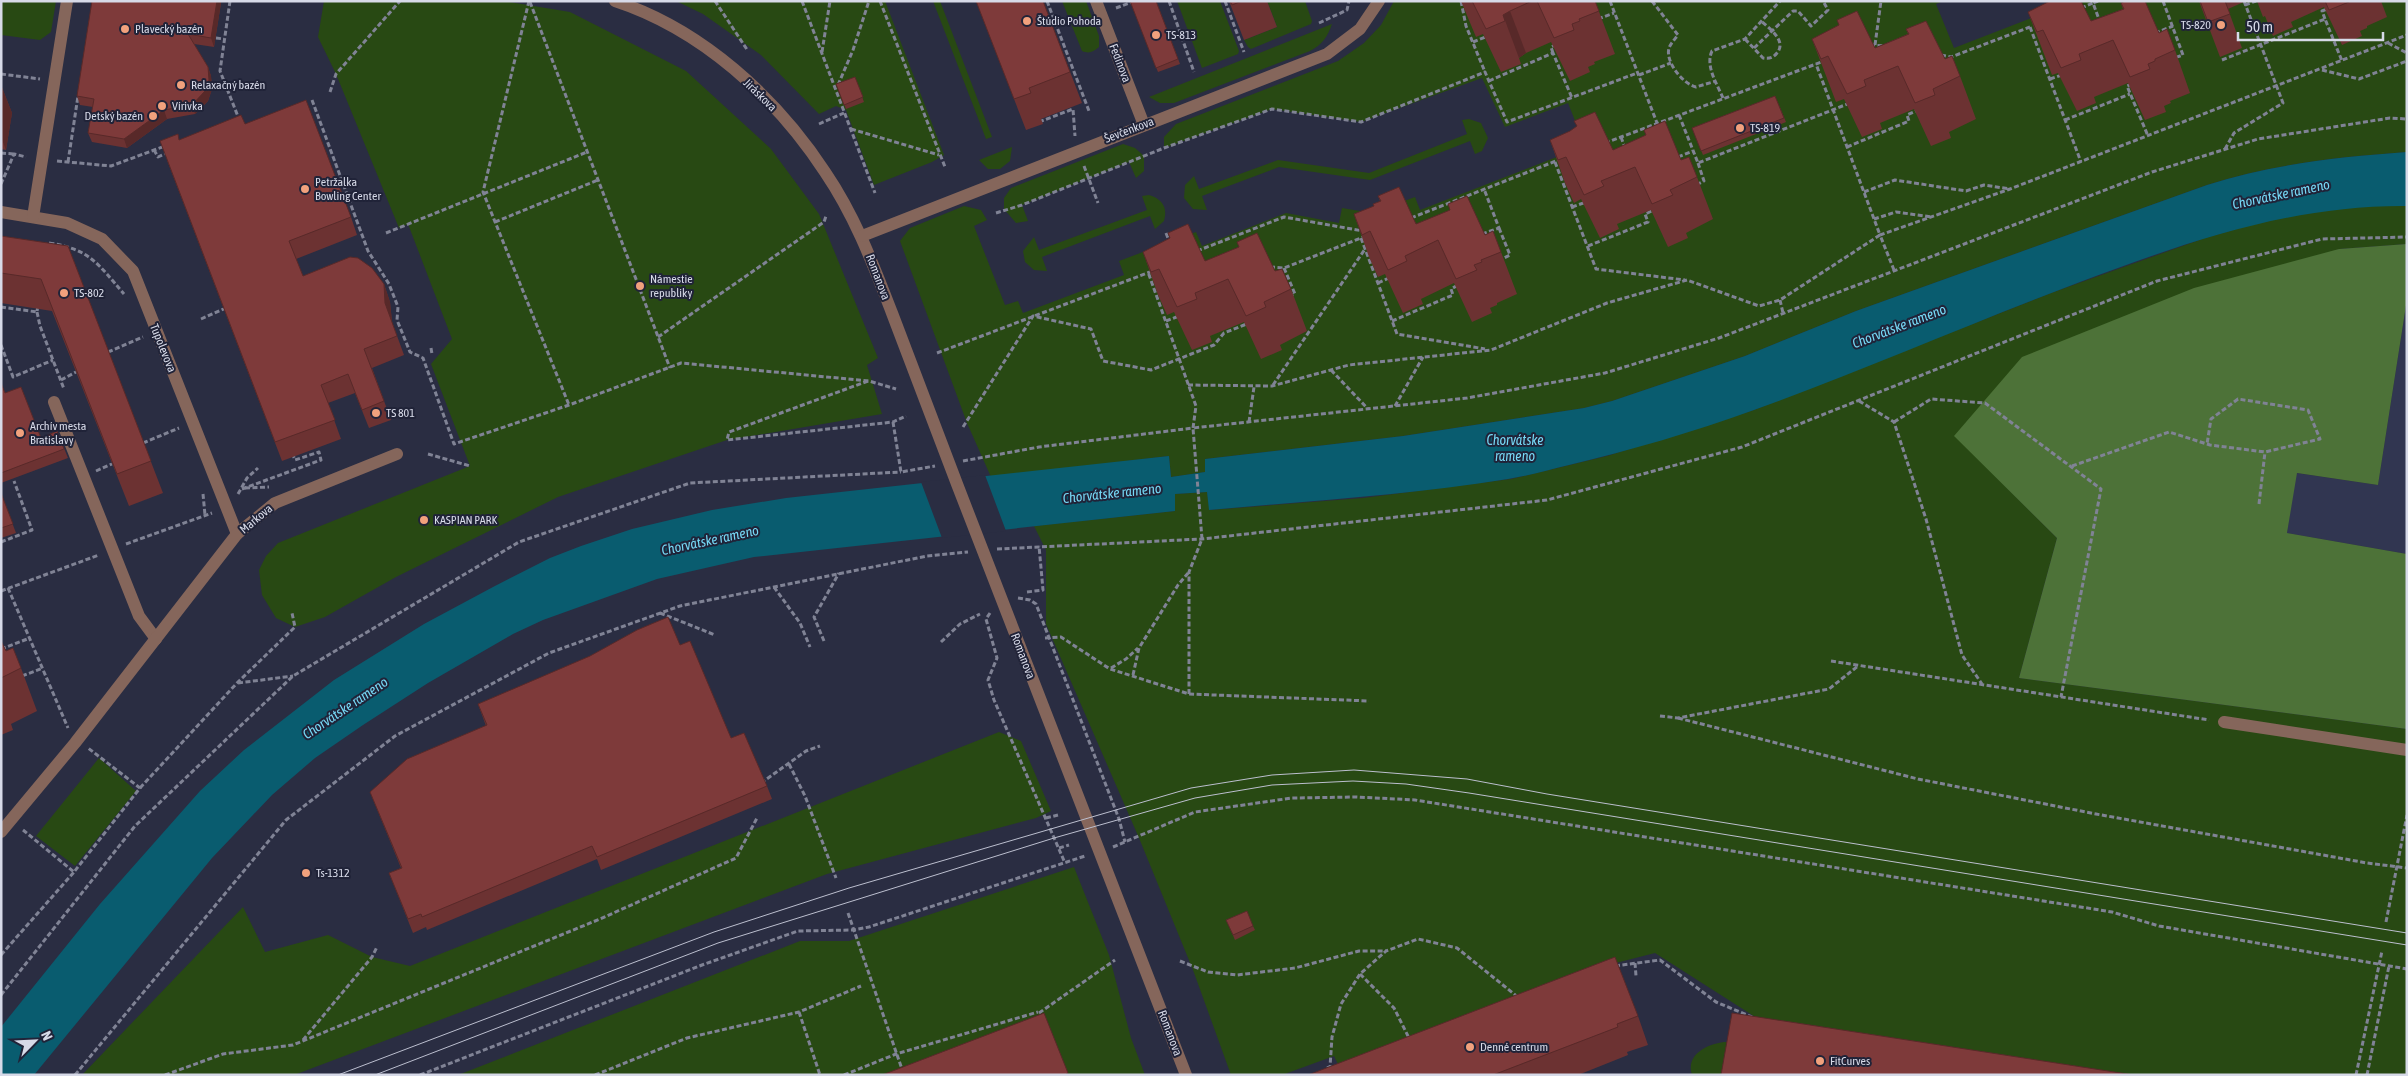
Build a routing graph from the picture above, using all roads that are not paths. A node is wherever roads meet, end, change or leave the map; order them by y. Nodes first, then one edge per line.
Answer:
1 (67, 1) edge
2 (615, 1) edge
3 (1096, 1) edge
4 (1379, 1) edge
5 (629, 4) edge
6 (1144, 125) junction
7 (1, 212) edge
8 (33, 217) junction
9 (862, 236) junction
10 (54, 402) road end
11 (397, 454) dead end
12 (237, 534) junction
13 (156, 639) junction
14 (2224, 722) road end
15 (2407, 750) edge
16 (1, 832) edge
17 (1186, 1075) edge

1 - 8 street
2 - 5 street, Jiráskova
3 - 6 street, Fedinova
4 - 6 street, Ševčenkova
5 - 9 street, Jiráskova
6 - 9 street, Ševčenkova
7 - 8 street, Tupolevova
8 - 12 street, Tupolevova
9 - 17 street, Romanova
10 - 13 street
11 - 12 street, Markova
12 - 13 street, Markova
13 - 16 street, Markova
14 - 15 street

